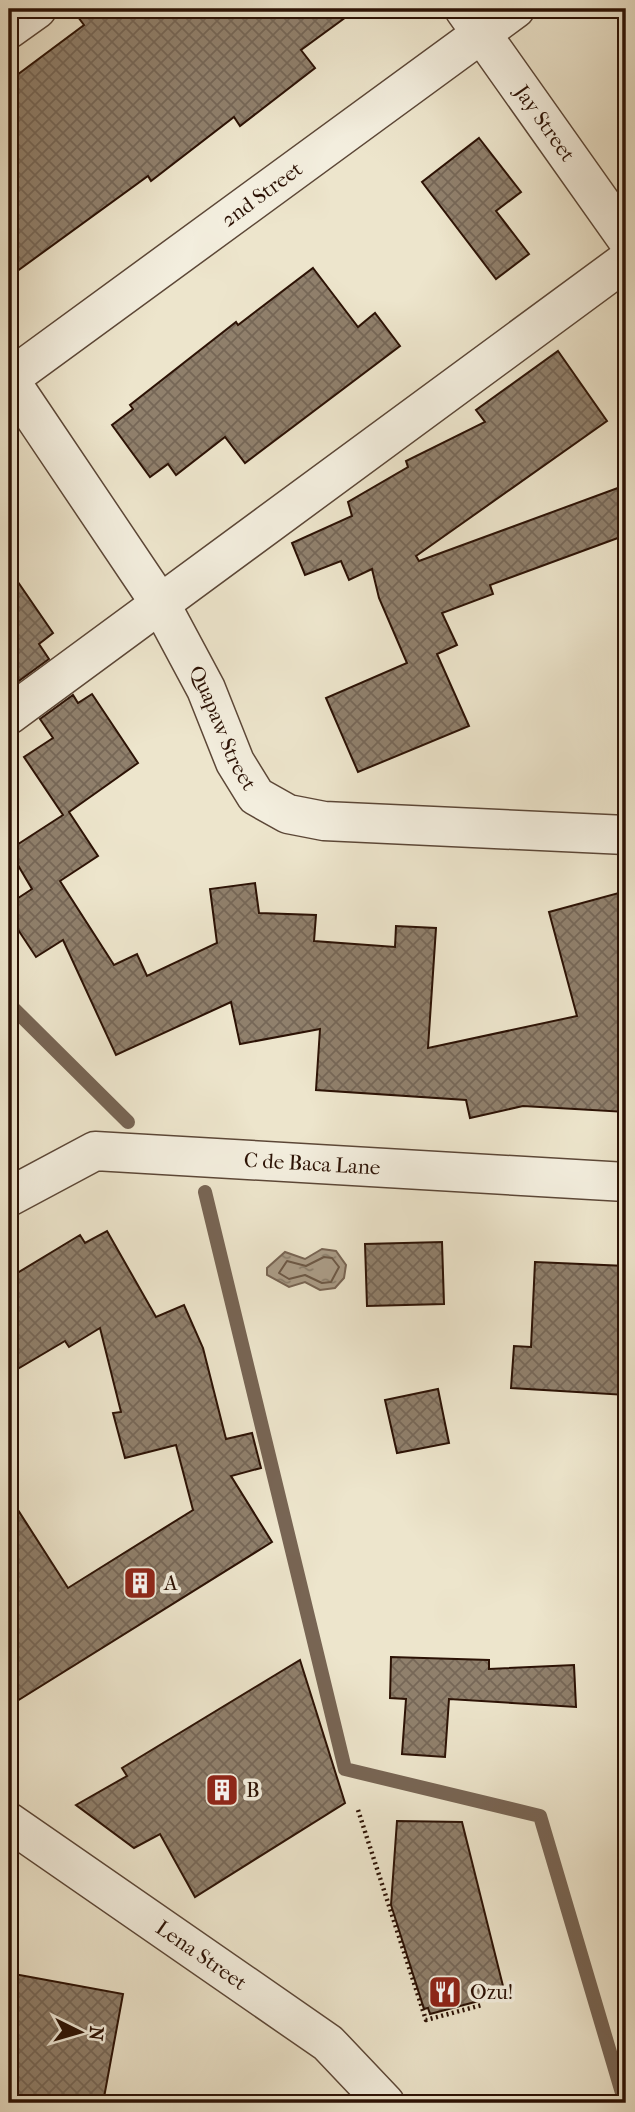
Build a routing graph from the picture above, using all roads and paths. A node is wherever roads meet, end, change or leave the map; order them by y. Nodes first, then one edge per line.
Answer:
1 (37, 9) edge
2 (515, 9) edge
3 (473, 20) edge
4 (9, 29) edge
5 (626, 237) edge
6 (626, 261) edge
7 (9, 379) edge
8 (161, 605) junction
9 (9, 715) edge
10 (626, 835) edge
11 (626, 1182) edge
12 (9, 1197) edge
13 (358, 1810) dead end
14 (9, 1822) edge
15 (482, 2005) dead end
16 (384, 2103) edge

1 - 4 street
2 - 3 street, 2nd Street
3 - 5 street, Jay Street
3 - 7 street, 2nd Street
6 - 8 street
7 - 8 street, Quapaw Street
8 - 9 street
8 - 10 street, Quapaw Street
11 - 12 street, C de Baca Lane
13 - 15 path
14 - 16 street, Lena Street

